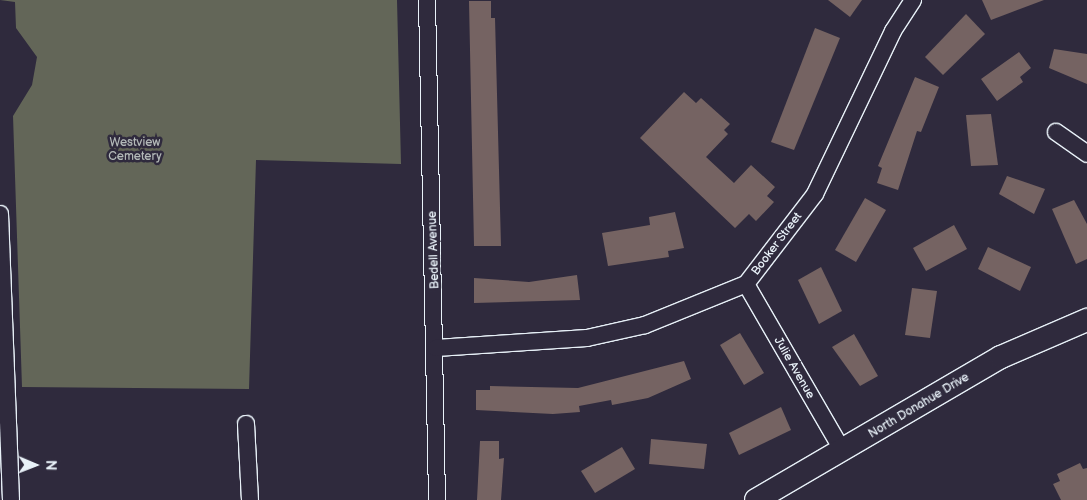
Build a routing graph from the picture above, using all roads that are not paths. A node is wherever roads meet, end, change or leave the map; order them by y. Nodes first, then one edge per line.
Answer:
1 (427, 0) edge
2 (913, 0) edge
3 (1056, 132) dead end
4 (1087, 154) edge
5 (0, 214) edge
6 (746, 284) junction
7 (1087, 320) edge
8 (436, 348) junction
9 (246, 424) dead end
10 (843, 451) junction
11 (762, 499) edge
12 (11, 500) edge
13 (250, 500) edge
14 (437, 500) edge

1 - 8 street, Bedell Avenue
2 - 6 street, Booker Street
3 - 4 street
5 - 12 street
6 - 8 street, Booker Street
6 - 10 street, Julie Avenue
7 - 10 street, North Donahue Drive
8 - 14 street, Bedell Avenue
9 - 13 street
10 - 11 street, North Donahue Drive

